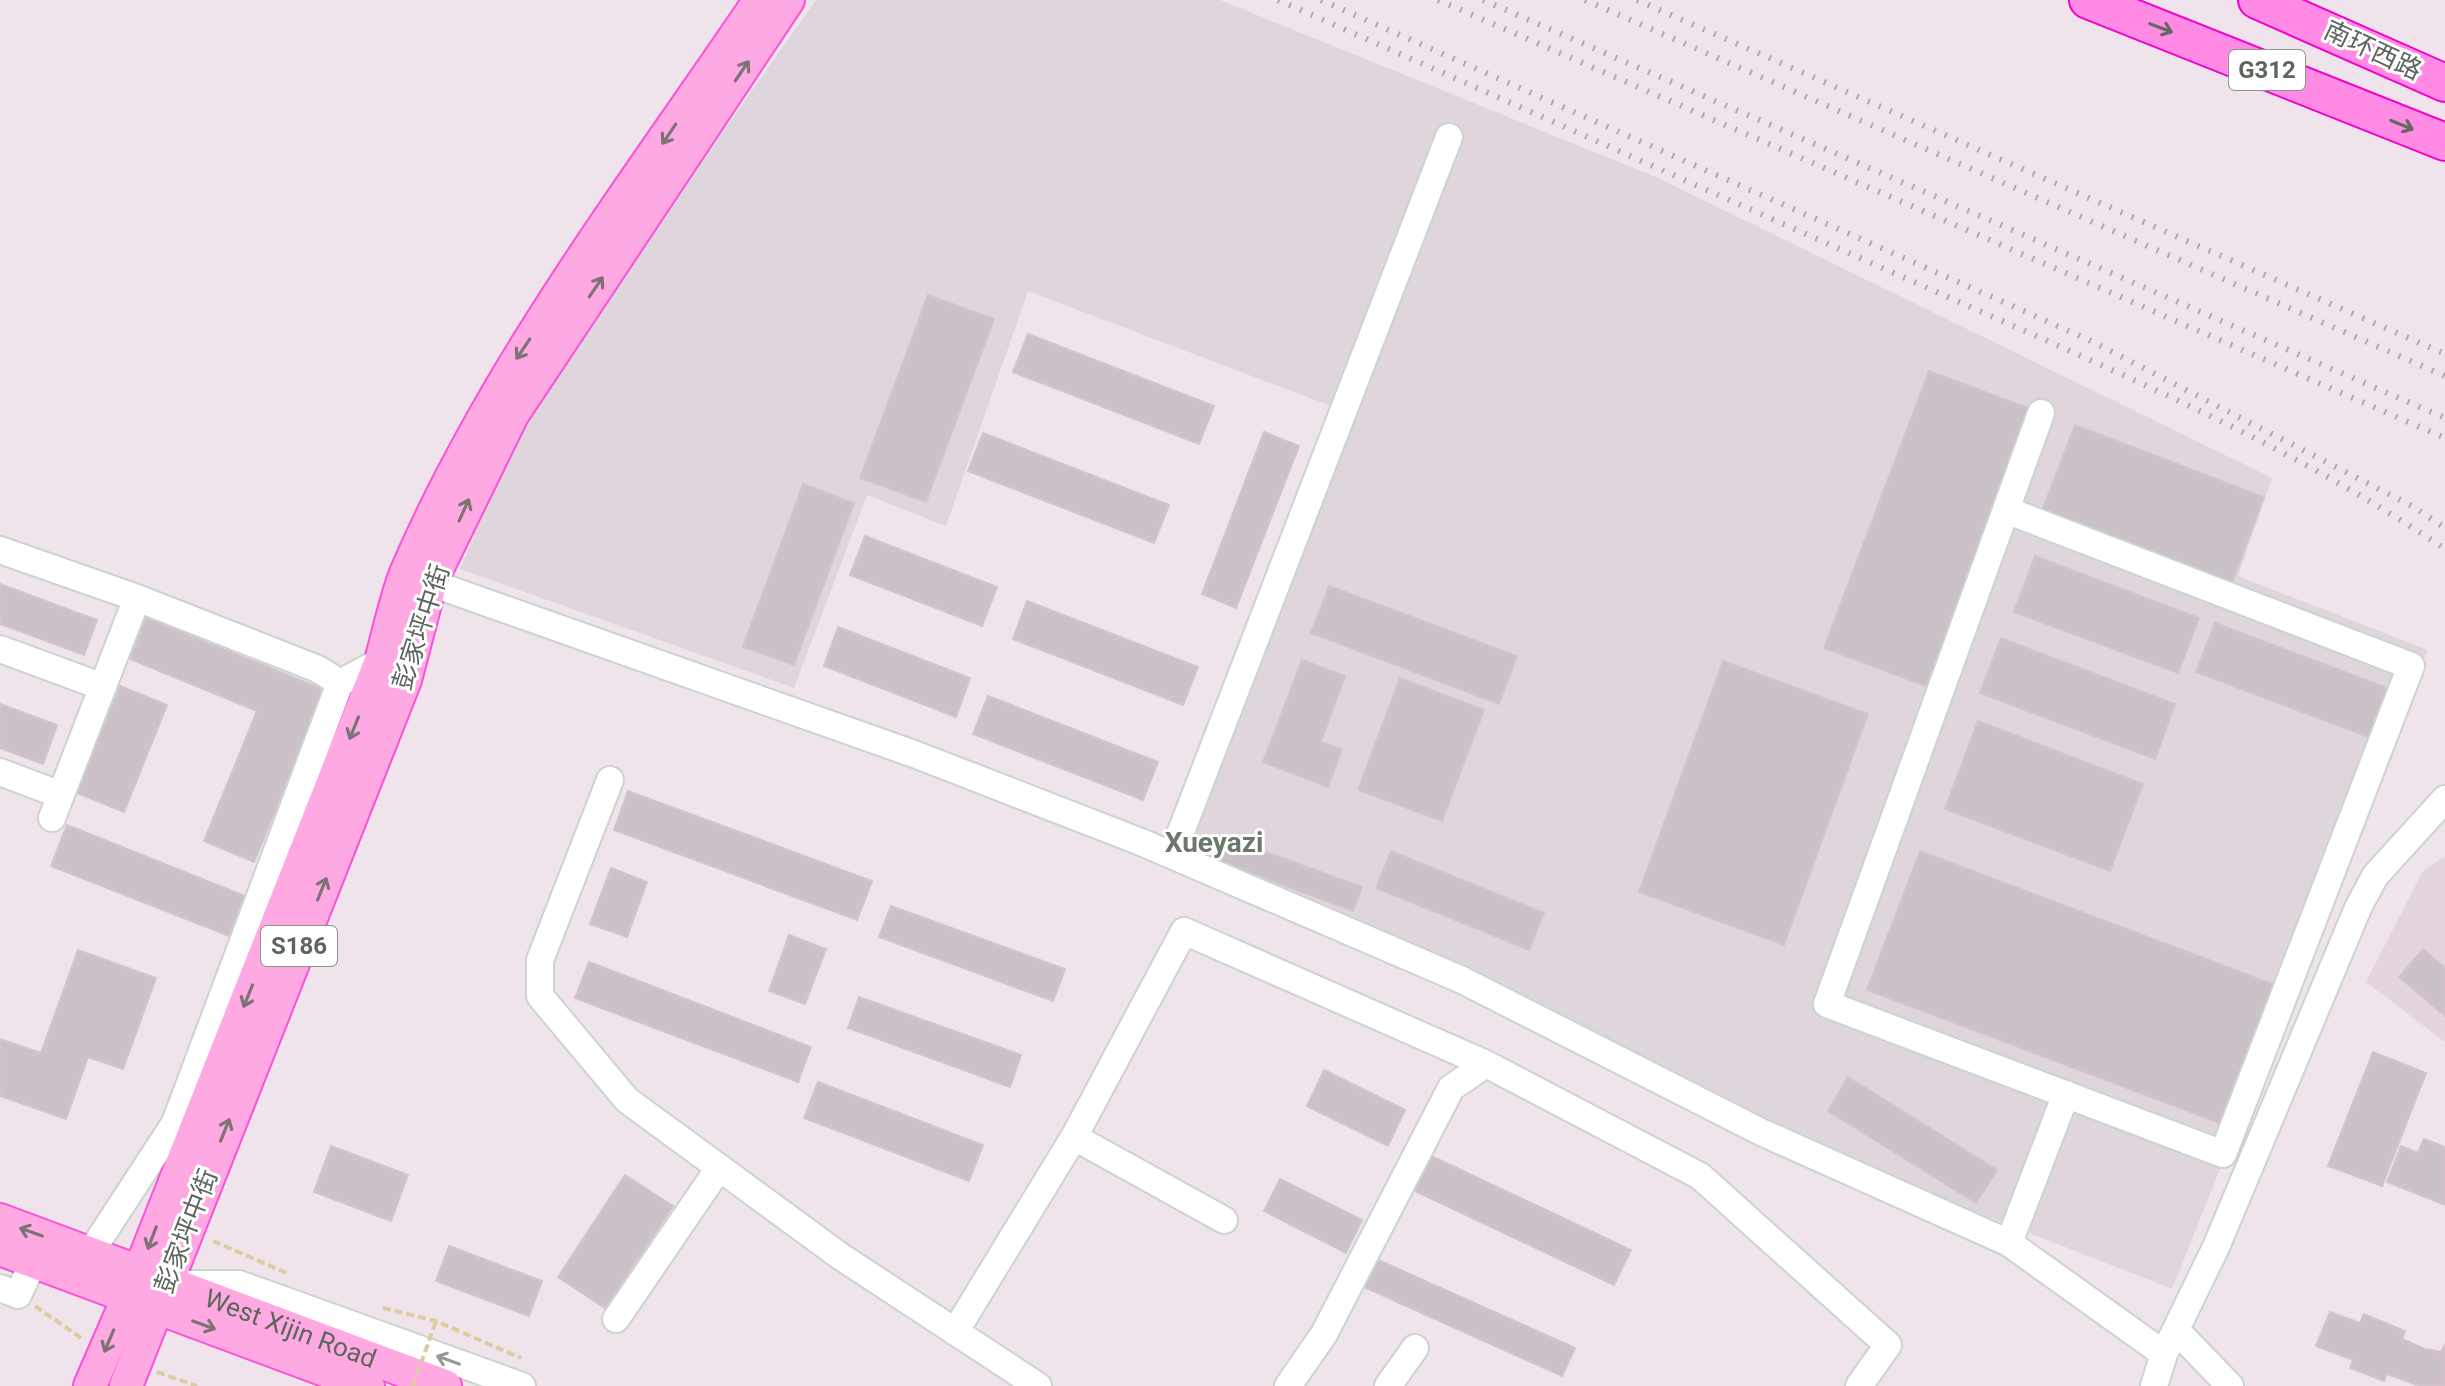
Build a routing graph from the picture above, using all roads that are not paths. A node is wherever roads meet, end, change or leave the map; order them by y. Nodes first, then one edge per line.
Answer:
1 (760, 0) edge
2 (788, 0) edge
3 (2088, 0) edge
4 (2257, 0) edge
5 (2445, 83) edge
6 (1449, 137) dead end
7 (2445, 142) edge
8 (2041, 413) dead end
9 (2006, 510) junction
10 (0, 550) edge
11 (418, 578) junction
12 (137, 598) junction
13 (0, 649) edge
14 (381, 661) junction
15 (340, 683) junction
16 (103, 687) junction
17 (0, 772) edge
18 (610, 780) dead end
19 (2445, 799) edge
20 (1172, 855) junction
21 (1486, 1064) junction
22 (2066, 1094) junction
23 (1074, 1137) junction
24 (719, 1168) junction
25 (0, 1220) edge
26 (1224, 1220) dead end
27 (2009, 1243) junction
28 (0, 1249) edge
29 (34, 1261) junction
30 (82, 1265) junction
31 (0, 1288) edge
32 (147, 1290) junction
33 (616, 1319) dead end
34 (2176, 1330) junction
35 (955, 1332) junction
36 (1415, 1348) dead end
37 (2164, 1354) junction
38 (527, 1375) edge
39 (90, 1386) edge
40 (126, 1386) edge
41 (368, 1386) edge
42 (445, 1386) edge
43 (1038, 1386) edge
44 (1288, 1386) edge
45 (1388, 1386) edge
46 (1859, 1386) edge
47 (2154, 1386) edge
48 (2230, 1386) edge

1 -> 11 main road, 彭家坪中街
11 -> 2 main road, 彭家坪中街
3 -> 7 highway, G312
4 - 5 highway, 南环西路 / G312
6 - 20 street
8 - 9 street
9 - 22 street
9 - 22 street
10 - 12 street
11 - 14 main road, 彭家坪中街 / S186
11 - 20 street
32 -> 11 main road, 彭家坪中街 / S186
12 - 15 street
12 - 16 street
13 - 16 street
14 - 15 street
14 -> 32 main road, 彭家坪中街 / S186
15 - 30 street
16 - 17 street
18 - 24 street
19 - 34 street
20 - 27 street
21 - 23 street
21 - 44 street
21 - 46 street
22 - 27 street
23 - 26 street
23 - 35 street
24 - 33 street
24 - 35 street
30 -> 25 main road, West Xijin Road
27 - 37 street
28 - 29 main road, West Xijin Road
29 - 30 main road, West Xijin Road
29 - 31 street
30 - 32 main road, West Xijin Road
38 -> 32 street
32 -> 39 main road
32 - 40 main road
32 -> 41 main road, West Xijin Road
32 - 42 main road, West Xijin Road
34 - 37 street
34 - 48 street
35 - 43 street
36 - 45 street
37 - 47 street

